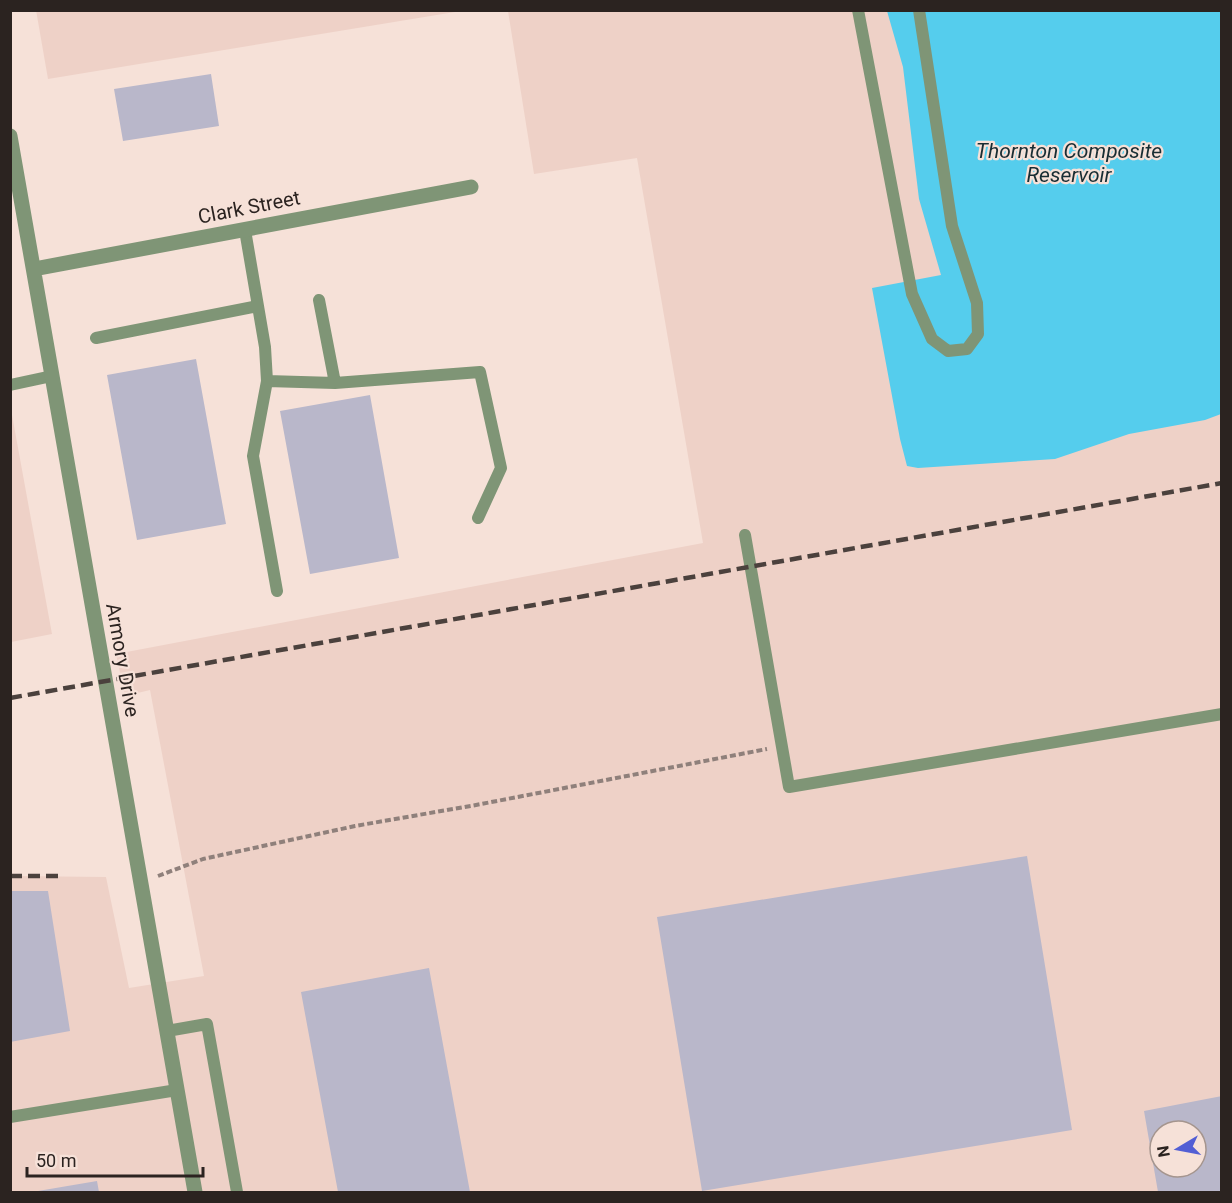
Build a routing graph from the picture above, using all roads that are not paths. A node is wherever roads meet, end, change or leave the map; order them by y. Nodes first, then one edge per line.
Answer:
1 (858, 10) edge
2 (920, 10) edge
3 (10, 136) edge
4 (471, 187) dead end
5 (244, 230) junction
6 (34, 269) junction
7 (319, 300) dead end
8 (258, 306) junction
9 (96, 338) dead end
10 (52, 376) junction
11 (267, 381) junction
12 (335, 383) junction
13 (10, 385) edge
14 (478, 518) dead end
15 (746, 535) dead end
16 (277, 591) dead end
17 (1221, 714) edge
18 (167, 1031) junction
19 (177, 1090) junction
20 (10, 1117) edge
21 (195, 1192) edge
22 (237, 1192) edge

1 - 2 lane
3 - 6 street, Armory Drive
4 - 5 street, Clark Street
5 - 6 street, Clark Street
5 - 8 lane
6 - 10 street, Armory Drive
7 - 12 lane
8 - 9 lane
8 - 11 lane
10 - 13 lane
10 - 18 street, Armory Drive
11 - 12 lane
11 - 16 lane
12 - 14 lane
15 - 17 lane
18 - 19 street, Armory Drive
18 - 22 lane
19 - 20 lane
19 - 21 street, Armory Drive

